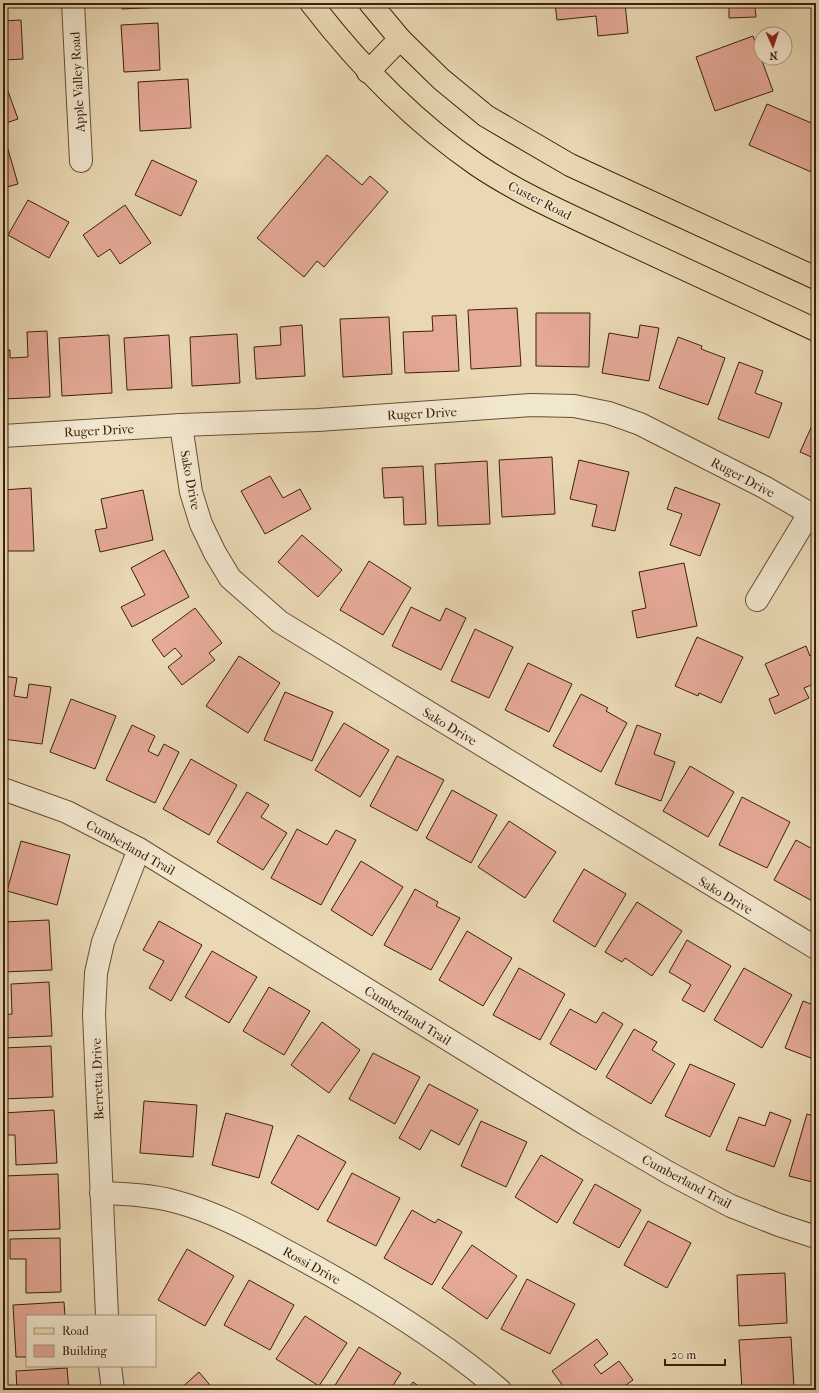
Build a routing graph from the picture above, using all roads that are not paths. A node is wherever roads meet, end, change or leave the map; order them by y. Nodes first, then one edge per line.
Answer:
1 (73, 3) edge
2 (311, 3) edge
3 (370, 3) edge
4 (400, 39) junction
5 (368, 72) junction
6 (81, 161) dead end
7 (816, 278) edge
8 (816, 330) edge
9 (181, 425) junction
10 (3, 436) edge
11 (812, 515) edge
12 (757, 600) dead end
13 (3, 789) edge
14 (139, 849) junction
15 (816, 948) edge
16 (101, 1193) junction
17 (816, 1237) edge
18 (107, 1315) edge
19 (110, 1367) edge
20 (113, 1390) edge
21 (500, 1390) edge

1 - 6 street, Apple Valley Road
2 - 5 main road, Custer Road
3 - 4 main road
4 - 5 main road
4 - 7 main road
5 - 8 main road, Custer Road
9 - 10 street, Ruger Drive
9 - 11 street, Ruger Drive
9 - 15 street, Sako Drive
11 - 12 street
13 - 14 street, Cumberland Trail
14 - 16 street, Berretta Drive
14 - 17 street, Cumberland Trail
16 - 18 street, Berretta Drive
16 - 21 street, Rossi Drive
19 - 20 street

